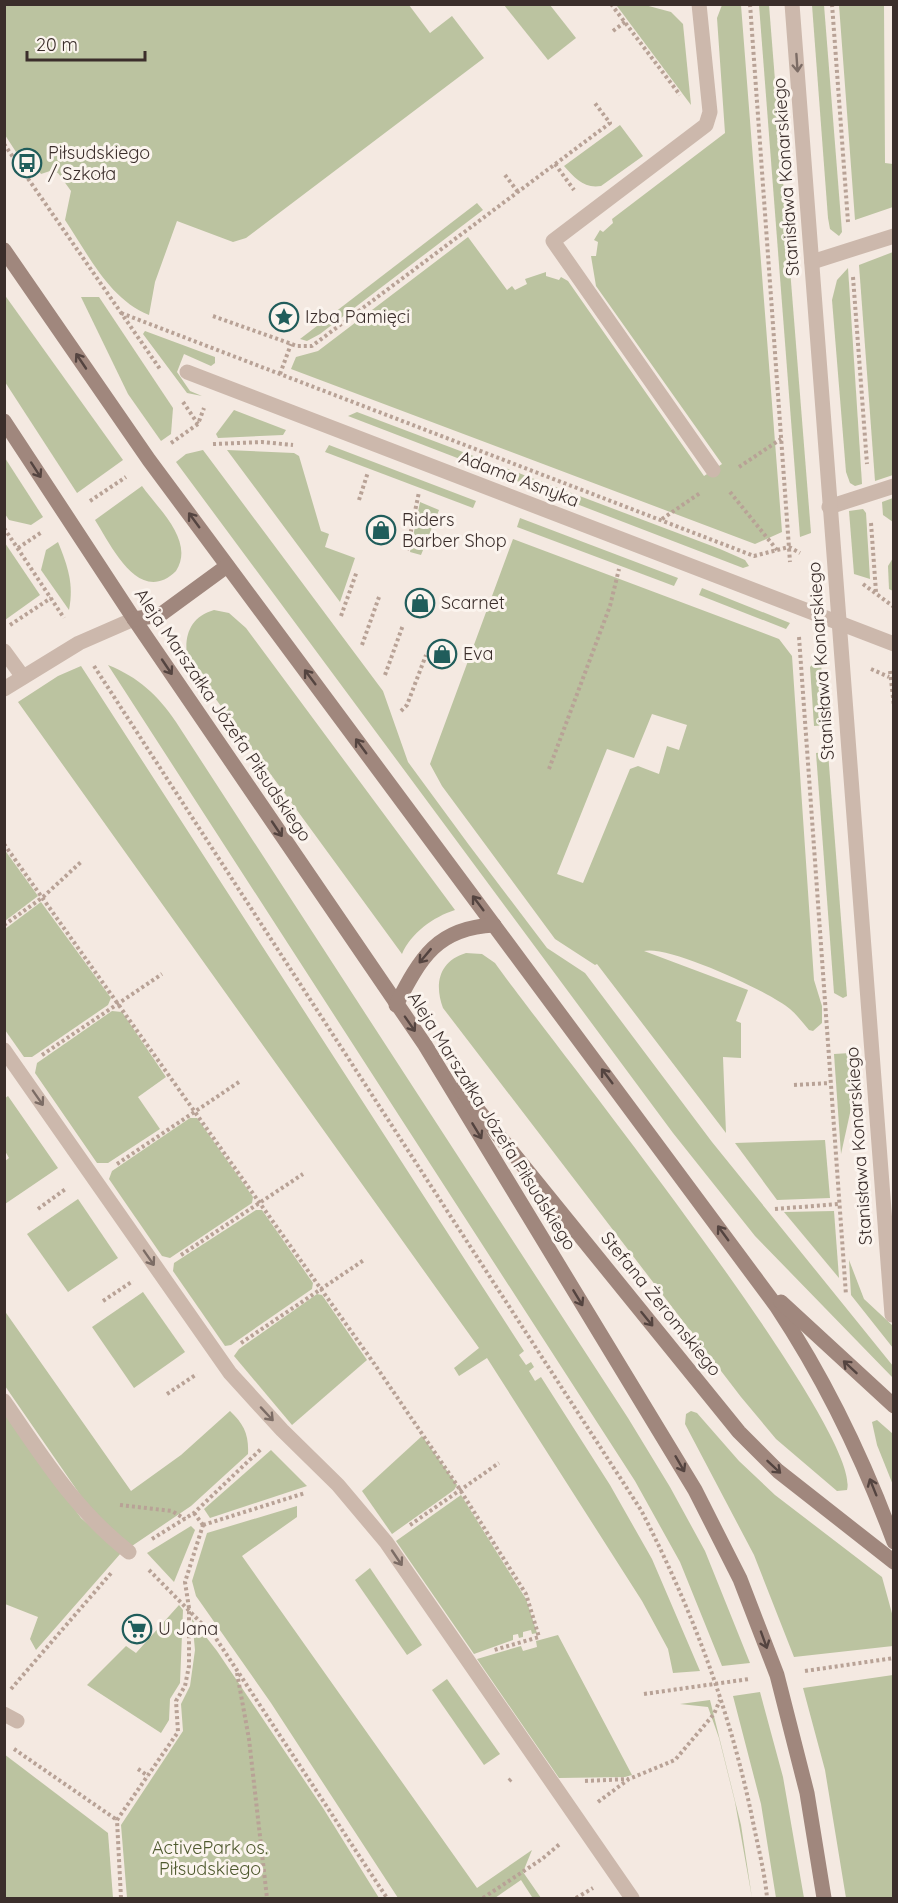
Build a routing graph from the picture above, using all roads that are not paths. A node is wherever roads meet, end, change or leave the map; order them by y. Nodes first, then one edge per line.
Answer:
1 (699, 4) edge
2 (792, 4) edge
3 (894, 236) edge
4 (4, 250) edge
5 (812, 262) junction
6 (187, 372) dead end
7 (4, 421) edge
8 (717, 475) road end
9 (894, 486) edge
10 (829, 507) junction
11 (227, 566) junction
12 (134, 619) junction
13 (838, 622) junction
14 (894, 644) edge
15 (4, 651) edge
16 (23, 677) junction
17 (4, 689) edge
18 (495, 925) junction
19 (396, 1005) junction
20 (425, 1045) junction
21 (4, 1050) edge
22 (886, 1143) edge
23 (758, 1280) junction
24 (892, 1315) edge
25 (4, 1401) edge
26 (894, 1406) edge
27 (894, 1542) edge
28 (129, 1552) road end
29 (894, 1562) edge
30 (633, 1899) edge
31 (824, 1899) edge

1 - 8 street
2 -> 5 street, Stanisława Konarskiego
3 - 5 street
11 -> 4 street
5 - 10 street, Stanisława Konarskiego
6 - 13 street, Adama Asnyka
7 -> 12 street, Aleja Marszałka Józefa Piłsudskiego
9 - 10 street
10 - 13 street, Stanisława Konarskiego
11 - 12 street
18 -> 11 street
12 - 16 street
12 -> 19 street, Aleja Marszałka Józefa Piłsudskiego
13 - 14 street, Adama Asnyka
13 - 22 street, Stanisława Konarskiego
15 - 16 street
16 - 17 street
18 -> 19 street
23 -> 18 street
19 -> 20 street, Aleja Marszałka Józefa Piłsudskiego
20 -> 29 street, Stefana Żeromskiego
20 -> 31 street, Aleja Marszałka Józefa Piłsudskiego
21 -> 30 street
22 - 24 street, Stanisława Konarskiego
26 -> 23 street
27 -> 23 street
25 - 28 street

